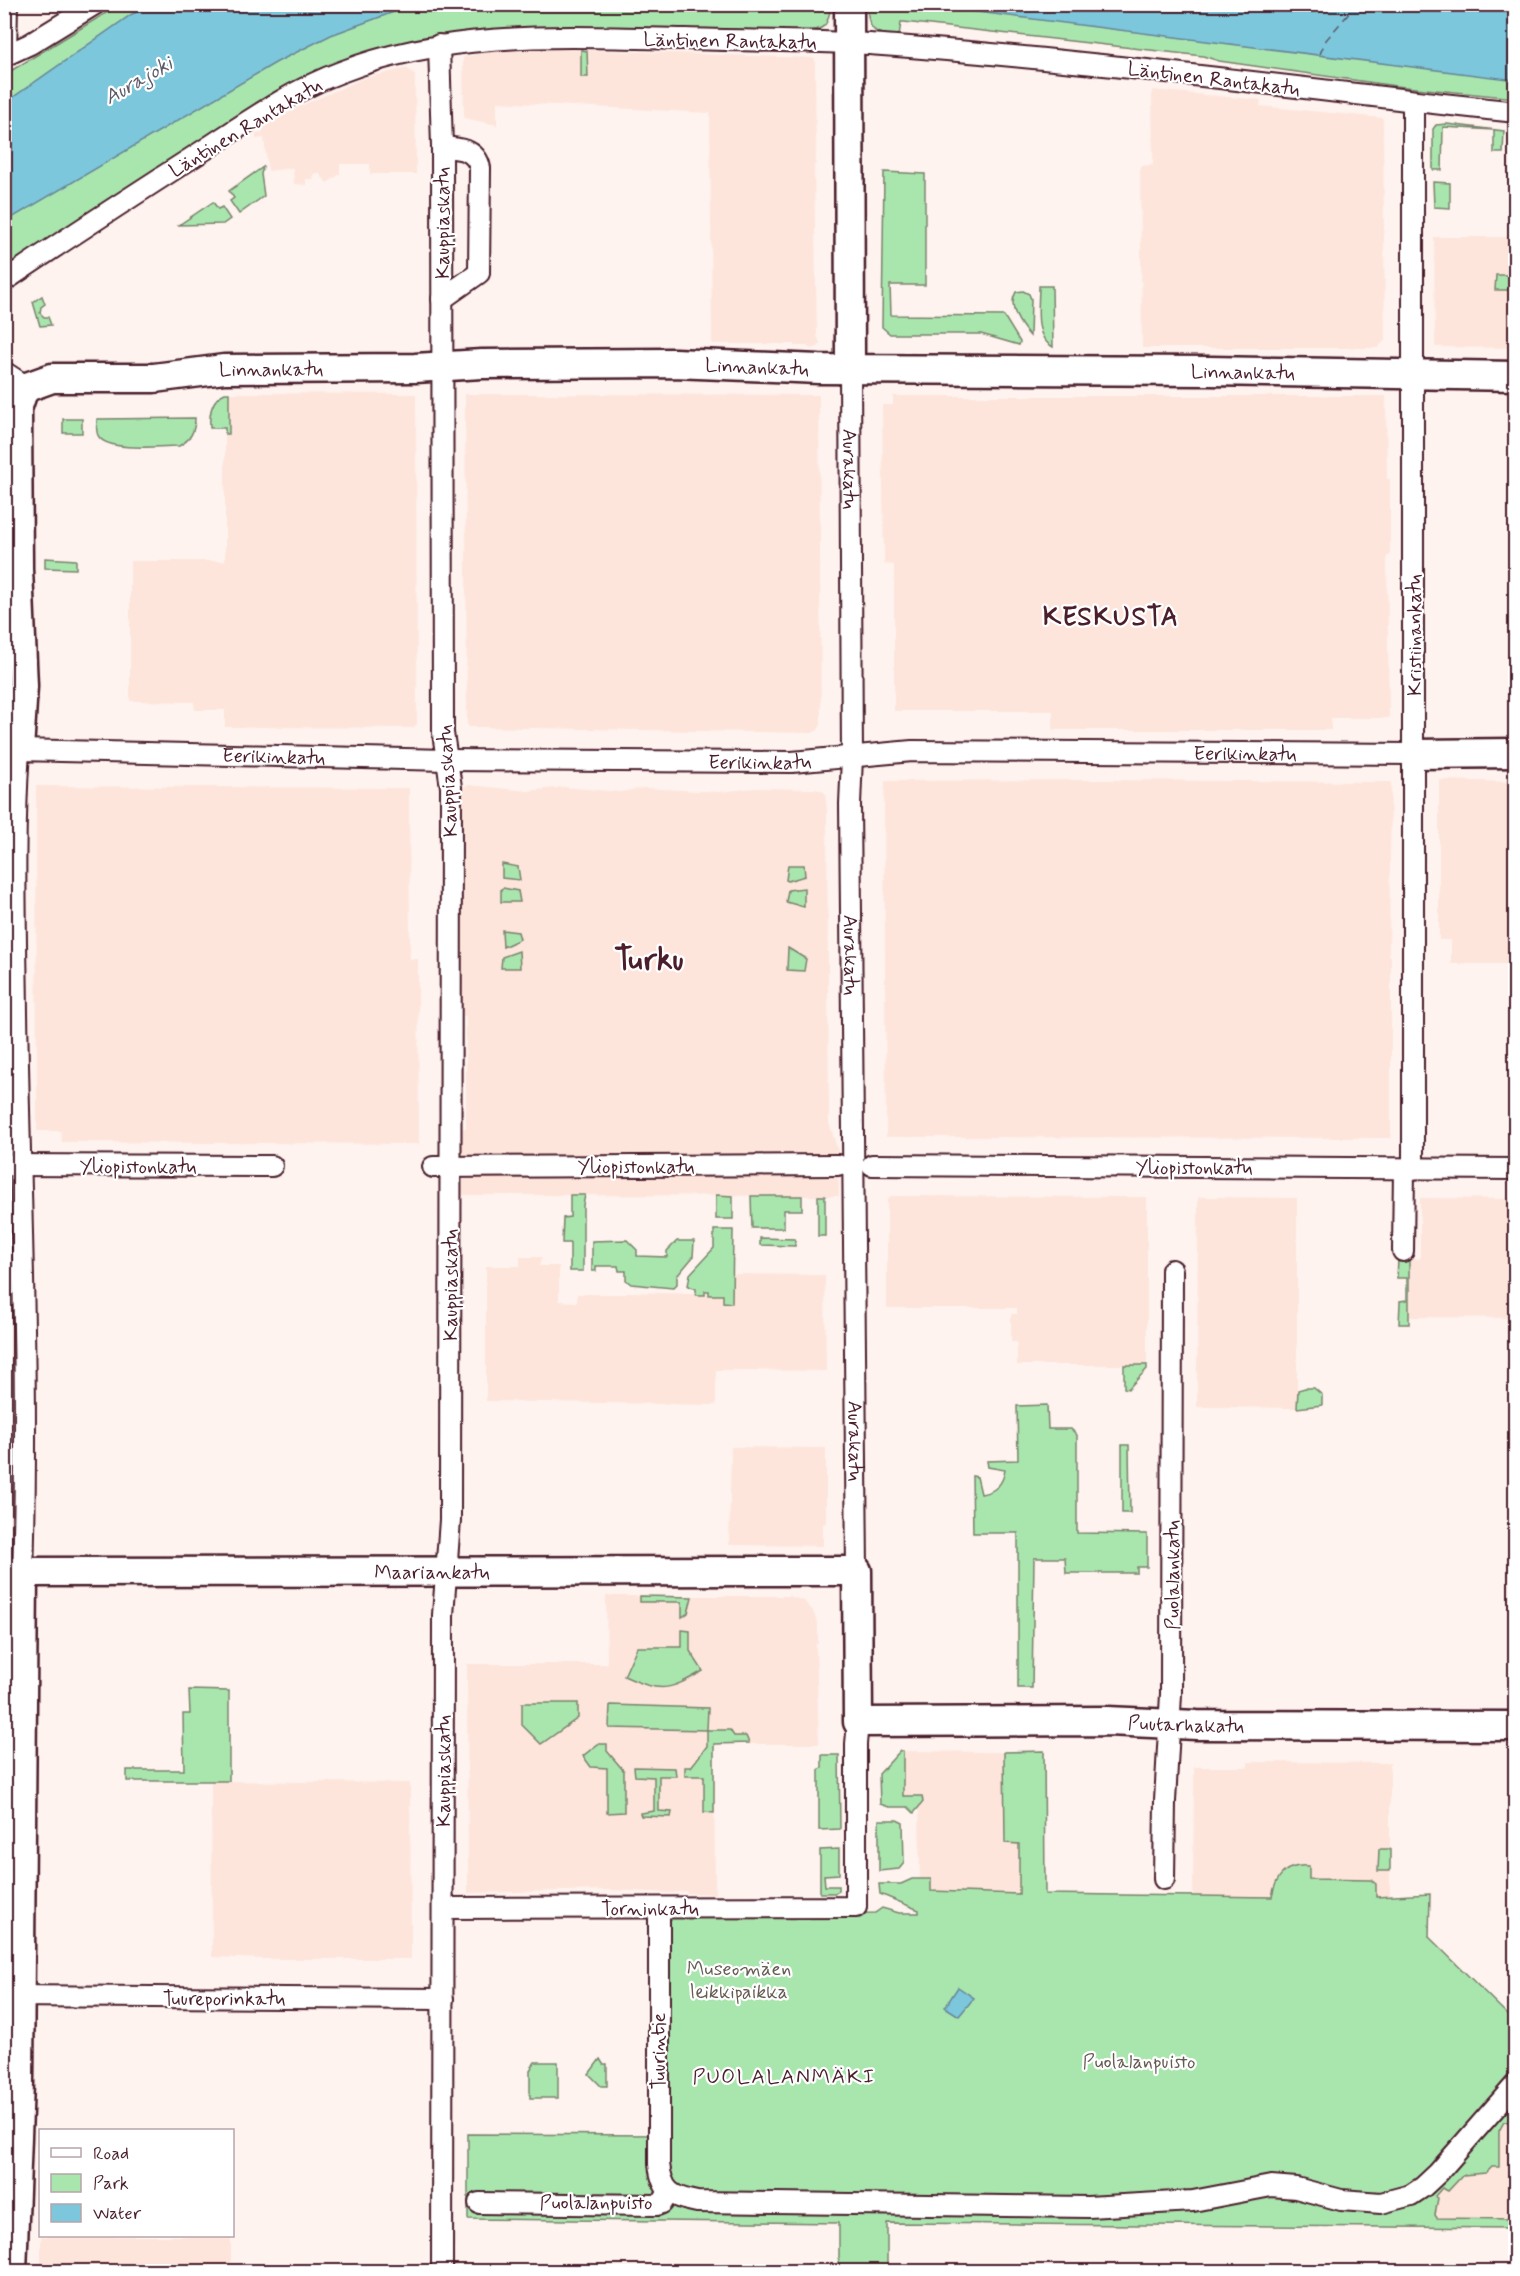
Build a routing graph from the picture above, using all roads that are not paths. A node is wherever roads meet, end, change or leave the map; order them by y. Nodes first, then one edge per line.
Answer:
1 (7, 4) edge
2 (96, 4) edge
3 (849, 4) edge
4 (848, 44) junction
5 (439, 45) junction
6 (5, 56) edge
7 (1413, 102) junction
8 (1515, 112) edge
9 (442, 147) junction
10 (4, 280) edge
11 (442, 299) junction
12 (441, 366) junction
13 (850, 369) junction
14 (1414, 375) junction
15 (1515, 376) edge
16 (16, 380) edge
17 (12, 750) edge
18 (1515, 753) edge
19 (1414, 754) junction
20 (852, 757) junction
21 (447, 760) junction
22 (838, 1165) dead end
23 (872, 1165) dead end
24 (12, 1166) edge
25 (272, 1166) dead end
26 (441, 1167) junction
27 (1408, 1169) junction
28 (1515, 1169) edge
29 (1403, 1251) dead end
30 (1172, 1270) dead end
31 (446, 1570) junction
32 (857, 1571) junction
33 (14, 1572) edge
34 (858, 1722) junction
35 (1170, 1724) junction
36 (1515, 1726) edge
37 (13, 1760) edge
38 (1164, 1879) dead end
39 (856, 1907) joint
40 (444, 1908) junction
41 (659, 1908) junction
42 (12, 1997) edge
43 (443, 1999) junction
44 (1515, 2084) edge
45 (669, 2192) junction
46 (479, 2203) dead end
47 (12, 2271) edge
48 (442, 2271) edge

1 - 6 street
2 - 6 street
3 - 4 street, Aurakatu
4 - 5 street, Läntinen Rantakatu
4 - 7 street, Läntinen Rantakatu
4 - 13 street, Aurakatu
5 - 9 street, Kauppiaskatu
5 - 10 street, Läntinen Rantakatu
7 - 8 street, Läntinen Rantakatu
7 - 14 street, Kristiinankatu
9 - 11 street, Kauppiaskatu
9 - 11 street, Kauppiaskatu
11 - 12 street, Kauppiaskatu
12 - 13 street, Linnankatu
12 - 16 street, Linnankatu
12 - 21 street, Kauppiaskatu
13 - 14 street, Linnankatu
13 - 20 street, Aurakatu
14 - 15 street, Linnankatu
14 - 19 street, Kristiinankatu
16 - 17 street
17 - 21 street, Eerikinkatu
17 - 24 street
18 - 19 street, Eerikinkatu
19 - 20 street, Eerikinkatu
19 - 27 street, Kristiinankatu
20 - 21 street, Eerikinkatu
20 - 32 street, Aurakatu
21 - 26 street, Kauppiaskatu
22 - 26 street, Yliopistonkatu
23 - 27 street, Yliopistonkatu
24 - 25 street, Yliopistonkatu
24 - 33 street
26 - 31 street, Kauppiaskatu
27 - 28 street, Yliopistonkatu
27 - 29 street, Kristiinankatu
30 - 35 street, Puolalankatu
31 - 32 street, Maariankatu
31 - 33 street, Maariankatu
31 - 40 street, Kauppiaskatu
32 - 34 street, Aurakatu
33 - 37 street
34 - 35 street, Puutarhakatu
34 - 39 street, Aurakatu
35 - 36 street, Puutarhakatu
35 - 38 street, Puolalankatu
37 - 42 street
39 - 41 street, Torninkatu
40 - 41 street, Torninkatu
40 - 43 street, Kauppiaskatu
41 - 45 street, Tuurintie
42 - 43 street, Tuureporinkatu
42 - 47 street
43 - 48 street, Kauppiaskatu
44 - 45 street, Puolalanpuisto
45 - 46 street, Puolalanpuisto

